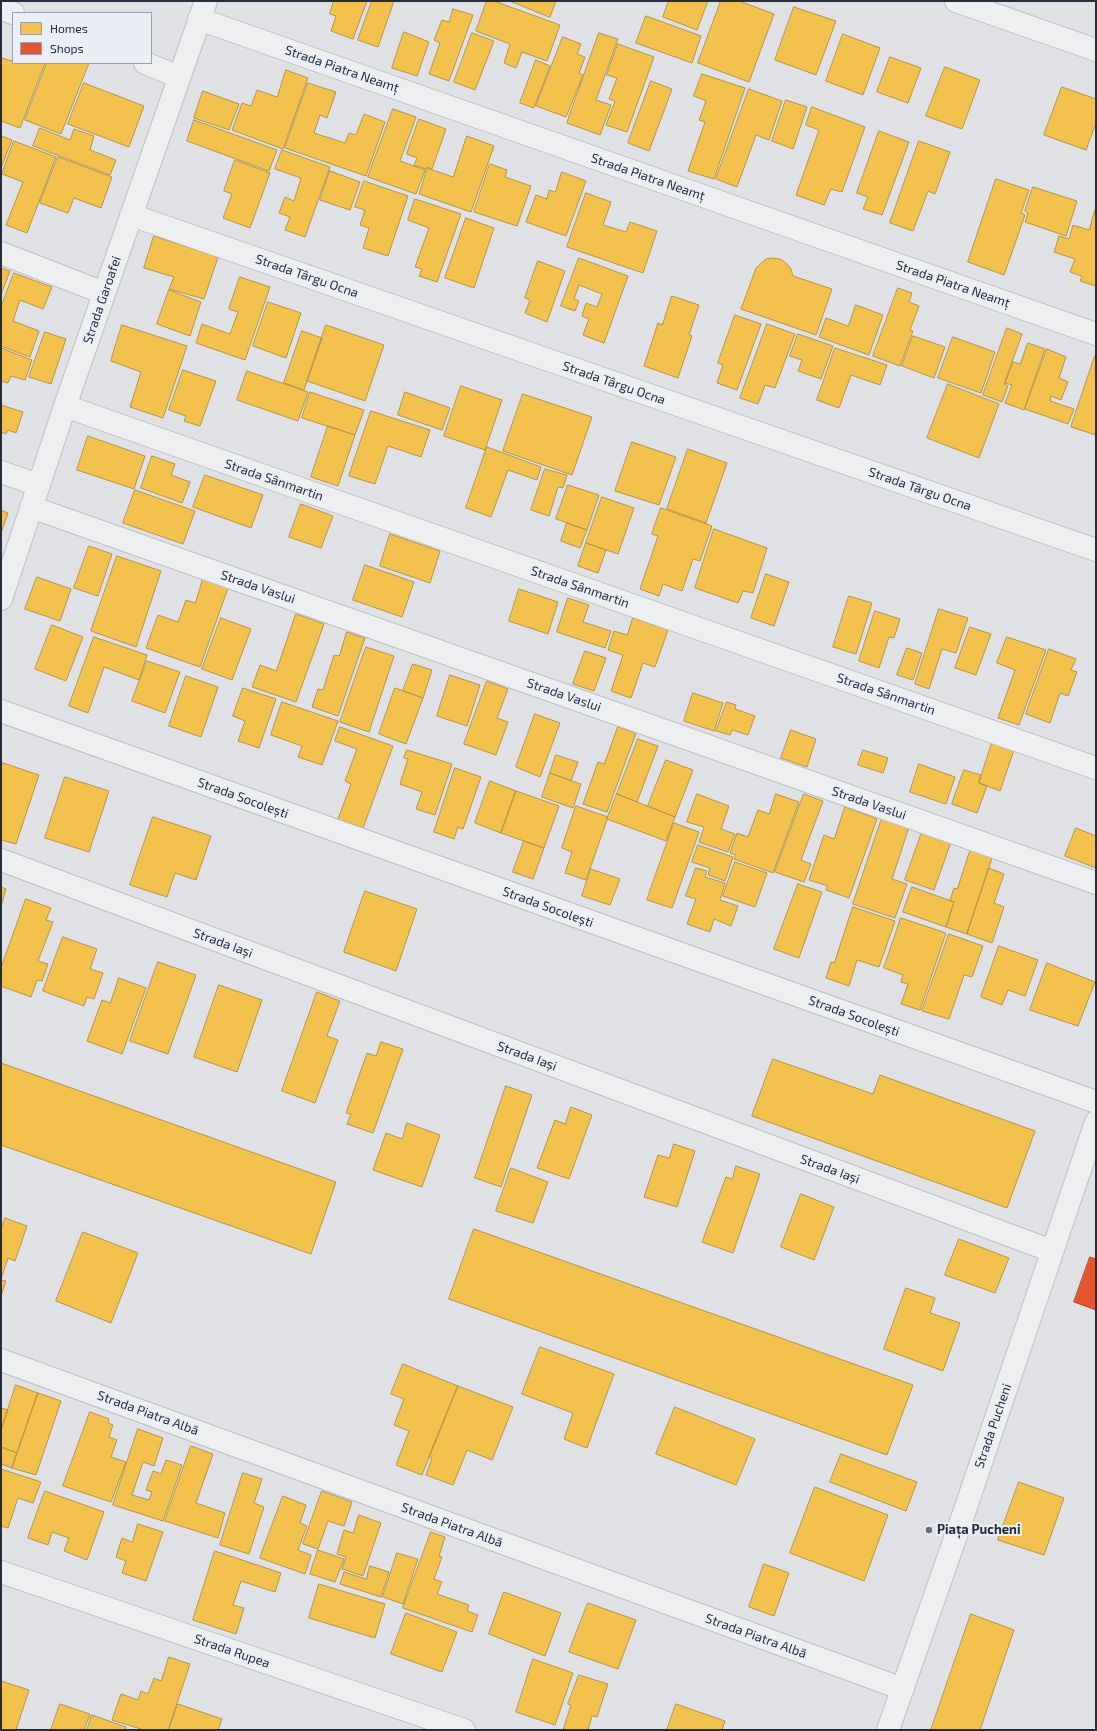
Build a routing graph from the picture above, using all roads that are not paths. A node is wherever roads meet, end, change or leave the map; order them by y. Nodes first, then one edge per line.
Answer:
1 (956, 1) edge
2 (1, 9) edge
3 (203, 10) edge
4 (12, 13) edge
5 (1096, 50) edge
6 (148, 64) edge
7 (179, 76) junction
8 (131, 215) junction
9 (1, 253) edge
10 (104, 293) junction
11 (1096, 334) edge
12 (65, 406) junction
13 (1, 472) edge
14 (38, 485) junction
15 (32, 507) junction
16 (1096, 550) edge
17 (1, 599) edge
18 (1, 711) edge
19 (1096, 768) edge
20 (1, 860) edge
21 (1096, 883) edge
22 (1096, 1102) edge
23 (1096, 1125) edge
24 (1052, 1251) junction
25 (1, 1360) edge
26 (1, 1572) edge
27 (903, 1689) junction
28 (464, 1730) edge
29 (888, 1730) edge

1 - 5 street
2 - 4 street
3 - 7 street, Strada Garoafei
3 - 11 street, Strada Piatra Neamț
6 - 7 street
7 - 8 street, Strada Garoafei
8 - 10 street, Strada Garoafei
8 - 16 street, Strada Târgu Ocna
9 - 10 street
10 - 12 street, Strada Garoafei
12 - 14 street, Strada Garoafei
12 - 19 street, Strada Sânmartin
13 - 14 street
14 - 15 street, Strada Garoafei
15 - 17 street, Strada Garoafei
15 - 21 street, Strada Vaslui
18 - 22 street, Strada Socolești
20 - 24 street, Strada Iași
23 - 24 street, Strada Pucheni
24 - 27 street, Strada Pucheni
25 - 27 street, Strada Piatra Albă
26 - 28 street, Strada Rupea
27 - 29 street, Strada Pucheni

